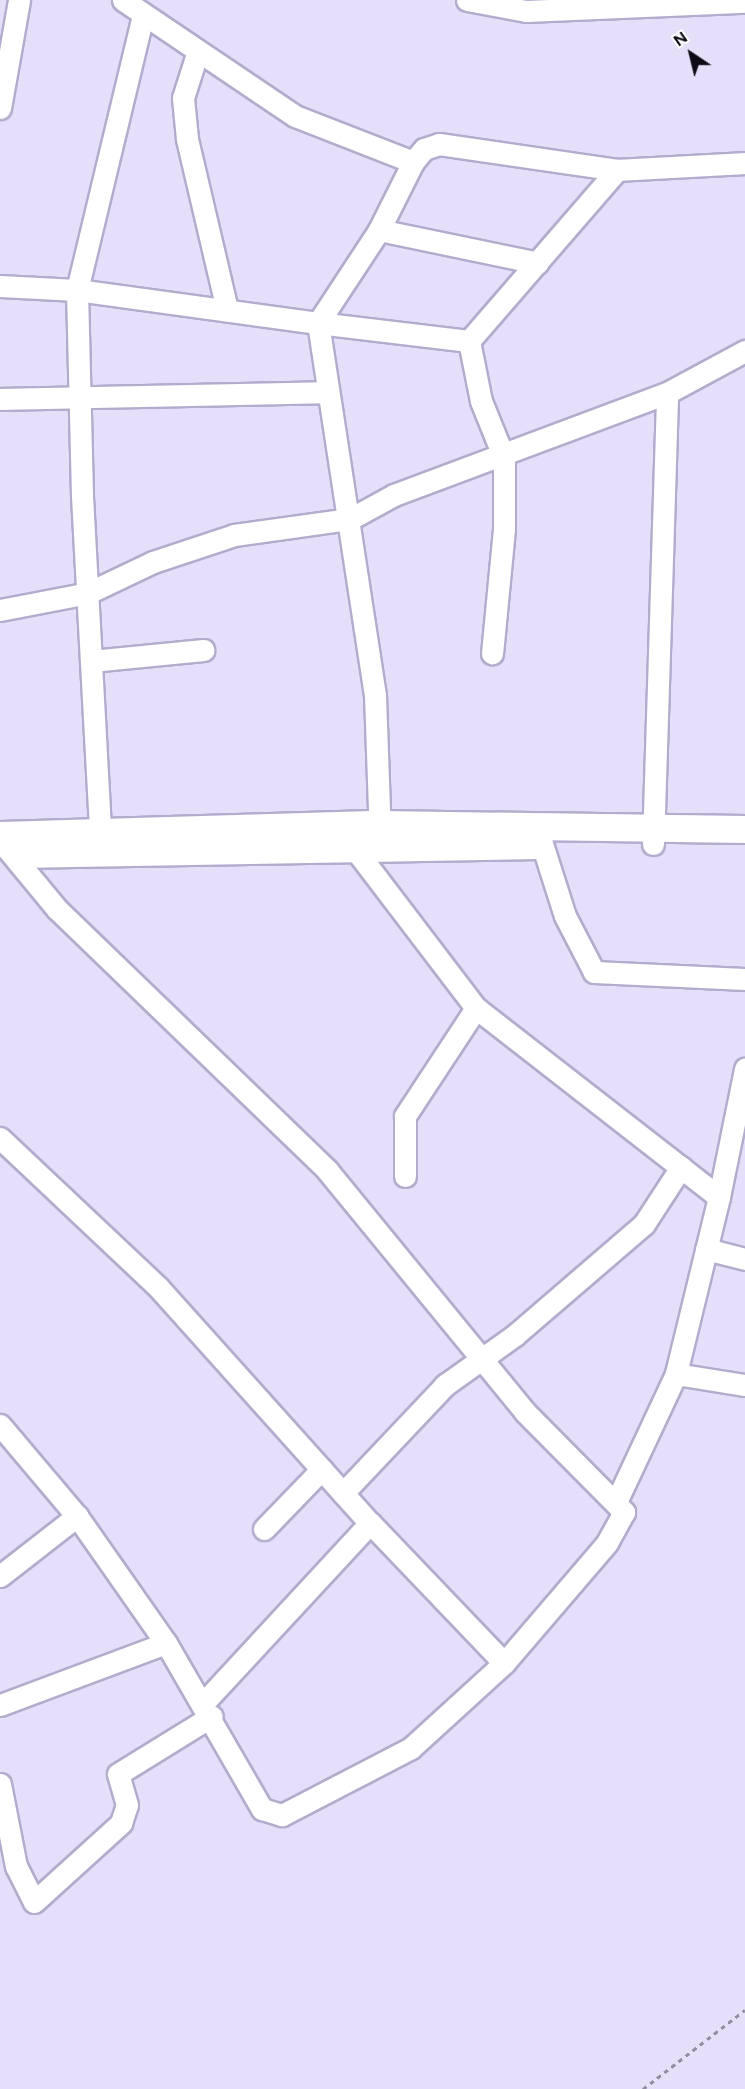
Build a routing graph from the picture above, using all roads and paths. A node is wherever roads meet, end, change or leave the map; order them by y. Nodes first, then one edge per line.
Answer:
1 (19, 0) edge
2 (123, 0) edge
3 (466, 0) edge
4 (745, 2) edge
5 (143, 16) junction
6 (197, 54) junction
7 (3, 67) edge
8 (0, 108) edge
9 (412, 162) junction
10 (745, 163) edge
11 (617, 170) junction
12 (379, 231) junction
13 (538, 263) junction
14 (0, 286) edge
15 (77, 290) junction
16 (227, 310) junction
17 (318, 323) junction
18 (469, 341) junction
19 (745, 351) edge
20 (325, 392) junction
21 (667, 393) junction
22 (0, 399) edge
23 (80, 401) junction
24 (504, 458) junction
25 (350, 519) junction
26 (88, 593) junction
27 (0, 610) edge
28 (202, 650) dead end
29 (492, 653) dead end
30 (91, 661) junction
31 (745, 829) edge
32 (538, 835) junction
33 (380, 836) junction
34 (652, 836) junction
35 (352, 837) junction
36 (101, 841) junction
37 (2, 846) edge
38 (745, 846) edge
39 (745, 979) edge
40 (476, 1008) junction
41 (745, 1069) edge
42 (0, 1138) edge
43 (681, 1167) junction
44 (405, 1176) dead end
45 (719, 1197) junction
46 (706, 1249) junction
47 (745, 1259) edge
48 (482, 1359) junction
49 (676, 1374) junction
50 (745, 1385) edge
51 (0, 1425) edge
52 (322, 1469) junction
53 (343, 1493) junction
54 (617, 1500) junction
55 (77, 1516) junction
56 (370, 1523) junction
57 (264, 1529) dead end
58 (0, 1576) edge
59 (166, 1642) junction
60 (504, 1664) junction
61 (0, 1706) edge
62 (208, 1709) junction
63 (0, 1784) edge
64 (745, 2010) edge
65 (643, 2089) edge

1 - 7 street
2 - 5 street
3 - 4 street
5 - 6 street
5 - 15 street
6 - 9 street
6 - 16 street
7 - 8 street
9 - 11 street
9 - 12 street
10 - 11 street
11 - 13 street
12 - 13 street
12 - 17 street
13 - 18 street
14 - 15 street
15 - 16 street
15 - 23 street
16 - 17 street
17 - 18 street
17 - 20 street
18 - 24 street
19 - 21 street
20 - 23 street
20 - 25 street
21 - 24 street
21 - 34 street
22 - 23 street
23 - 26 street
24 - 25 street
24 - 29 street
25 - 26 street
25 - 33 street
26 - 27 street
26 - 30 street
28 - 30 street
30 - 36 street
31 - 34 main road
32 - 33 main road
32 - 34 main road
32 - 39 street
33 - 35 main road
34 - 38 main road
35 - 36 main road
35 - 40 street
36 - 37 main road
37 - 48 street
40 - 43 street
40 - 44 street
41 - 45 street
42 - 52 street
43 - 45 street
43 - 48 street
45 - 46 street
46 - 47 street
46 - 49 street
48 - 53 street
48 - 54 street
49 - 50 street
49 - 54 street
51 - 55 street
52 - 53 street
52 - 57 street
53 - 56 street
54 - 60 street
55 - 58 street
55 - 59 street
56 - 60 street
56 - 62 street
59 - 61 street
59 - 62 street
60 - 62 street
62 - 63 street
64 - 65 path

